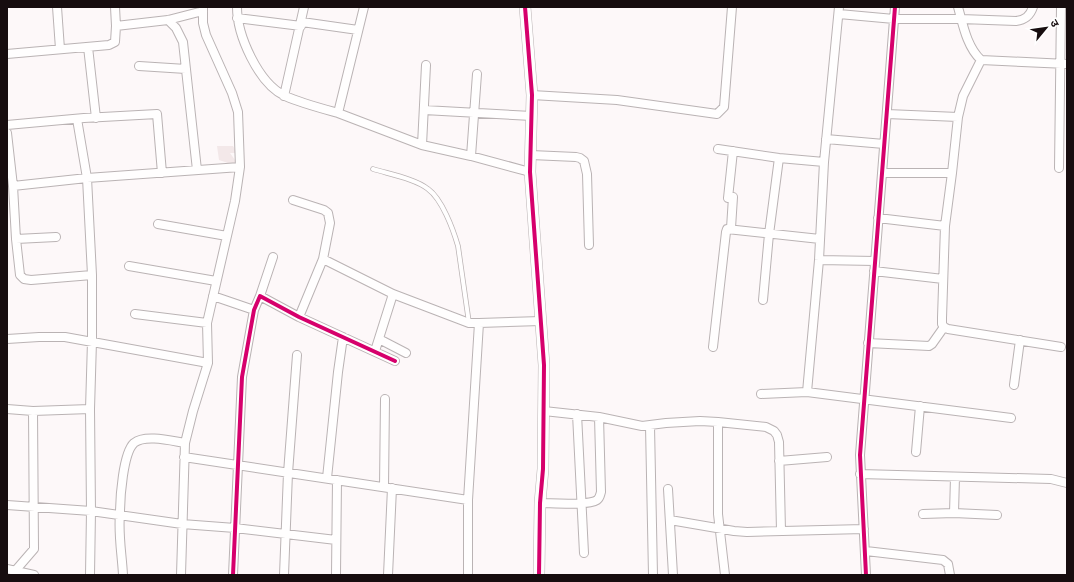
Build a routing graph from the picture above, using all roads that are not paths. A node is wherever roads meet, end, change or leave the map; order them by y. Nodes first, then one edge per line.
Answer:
1 (57, 7) edge
2 (115, 7) edge
3 (237, 7) edge
4 (304, 7) edge
5 (364, 7) edge
6 (526, 7) edge
7 (732, 7) edge
8 (895, 7) edge
9 (958, 7) edge
10 (1033, 7) edge
11 (1061, 7) edge
12 (203, 9) edge
13 (839, 10) edge
14 (237, 18) junction
15 (894, 19) junction
16 (961, 19) junction
17 (168, 20) junction
18 (302, 24) junction
19 (116, 26) junction
20 (358, 30) junction
21 (88, 47) junction
22 (60, 49) junction
23 (7, 54) edge
24 (981, 60) junction
25 (1064, 64) edge
26 (426, 65) dead end
27 (139, 66) dead end
28 (186, 69) junction
29 (477, 74) dead end
30 (532, 95) junction
31 (284, 96) junction
32 (424, 110) junction
33 (338, 113) junction
34 (474, 114) junction
35 (887, 114) junction
36 (532, 116) junction
37 (958, 117) junction
38 (96, 118) junction
39 (77, 119) junction
40 (7, 125) edge
41 (7, 134) edge
42 (826, 139) junction
43 (884, 144) junction
44 (422, 145) junction
45 (718, 149) dead end
46 (733, 151) junction
47 (531, 155) junction
48 (471, 156) junction
49 (779, 158) junction
50 (824, 162) junction
51 (240, 167) junction
52 (1059, 168) dead end
53 (373, 169) dead end
54 (197, 170) junction
55 (530, 172) junction
56 (883, 172) junction
57 (162, 173) junction
58 (952, 173) junction
59 (87, 178) junction
60 (14, 186) junction
61 (293, 200) dead end
62 (878, 218) junction
63 (158, 224) dead end
64 (945, 226) junction
65 (732, 228) junction
66 (769, 234) junction
67 (227, 236) junction
68 (56, 237) dead end
69 (16, 239) junction
70 (820, 239) junction
71 (589, 245) dead end
72 (273, 258) dead end
73 (323, 259) junction
74 (820, 260) junction
75 (875, 261) junction
76 (129, 266) dead end
77 (874, 271) junction
78 (92, 275) junction
79 (943, 279) junction
80 (216, 281) junction
81 (393, 294) junction
82 (213, 296) junction
83 (260, 296) junction
84 (764, 300) dead end
85 (254, 310) junction
86 (135, 314) dead end
87 (300, 317) junction
88 (541, 321) junction
89 (207, 323) junction
90 (469, 323) junction
91 (479, 323) junction
92 (944, 327) junction
93 (342, 337) junction
94 (7, 339) edge
95 (379, 339) junction
96 (1020, 340) junction
97 (92, 341) junction
98 (868, 343) junction
99 (713, 347) dead end
100 (1061, 347) dead end
101 (375, 351) junction
102 (406, 353) dead end
103 (296, 356) dead end
104 (395, 361) dead end
105 (208, 363) junction
106 (1014, 385) dead end
107 (807, 392) junction
108 (761, 394) dead end
109 (385, 399) dead end
110 (865, 399) junction
111 (920, 406) junction
112 (7, 409) edge
113 (90, 409) junction
114 (33, 411) junction
115 (544, 411) junction
116 (577, 414) junction
117 (599, 417) junction
118 (1011, 418) dead end
119 (718, 422) junction
120 (650, 426) junction
121 (185, 443) junction
122 (916, 452) dead end
123 (184, 457) junction
124 (827, 457) dead end
125 (779, 461) junction
126 (238, 465) junction
127 (288, 473) junction
128 (860, 474) junction
129 (955, 477) junction
130 (327, 478) junction
131 (337, 480) junction
132 (1067, 483) edge
133 (388, 488) junction
134 (668, 489) dead end
135 (468, 500) junction
136 (540, 503) junction
137 (582, 503) junction
138 (7, 505) edge
139 (33, 506) junction
140 (91, 511) junction
141 (954, 513) junction
142 (923, 514) dead end
143 (119, 515) junction
144 (997, 515) dead end
145 (670, 520) junction
146 (182, 524) junction
147 (235, 528) junction
148 (719, 528) junction
149 (864, 529) junction
150 (781, 531) junction
151 (286, 534) junction
152 (336, 540) junction
153 (866, 551) junction
154 (584, 553) dead end
155 (11, 570) edge
156 (34, 575) edge
157 (90, 575) edge
158 (123, 575) edge
159 (181, 575) edge
160 (234, 575) edge
161 (284, 575) edge
162 (336, 575) edge
163 (388, 575) edge
164 (468, 575) edge
165 (539, 575) edge
166 (653, 575) edge
167 (673, 575) edge
168 (725, 575) edge
169 (866, 575) edge
170 (950, 575) edge

1 - 22 street
2 - 19 street
3 - 14 street
4 - 18 street
5 - 20 street
6 - 30 street
7 - 30 street
8 - 15 street
9 - 16 street
10 - 16 street
11 - 25 street
12 - 17 street
12 - 51 street
13 - 15 street
13 - 42 street
14 - 18 street
14 - 31 street
15 - 16 street
15 - 35 street
16 - 24 street
17 - 19 street
17 - 28 street
18 - 20 street
18 - 31 street
19 - 21 street
20 - 33 street
21 - 22 street
21 - 38 street
22 - 23 street
24 - 25 street
24 - 37 street
25 - 52 street
26 - 32 street
27 - 28 street
28 - 54 street
29 - 34 street
30 - 36 street
31 - 33 street
32 - 34 street
32 - 44 street
33 - 44 street
34 - 36 street
34 - 48 street
35 - 37 street
35 - 43 street
36 - 47 street
37 - 58 street
38 - 39 street
38 - 57 street
39 - 40 street
39 - 59 street
41 - 60 street
42 - 43 street
42 - 50 street
43 - 56 street
44 - 48 street
45 - 46 street
46 - 49 street
46 - 65 street
47 - 55 street
47 - 71 street
48 - 55 street
49 - 50 street
49 - 66 street
50 - 70 street
51 - 54 street
51 - 67 street
53 - 90 lane
54 - 57 street
55 - 88 street
56 - 58 street
56 - 62 street
57 - 59 street
58 - 64 street
59 - 60 street
59 - 78 street
60 - 69 street
61 - 73 street
62 - 64 street
62 - 75 street
63 - 67 street
64 - 79 street
65 - 66 street
65 - 99 street
66 - 70 street
66 - 84 street
67 - 80 street
68 - 69 street
69 - 78 street
70 - 74 street
72 - 83 street
73 - 81 street
73 - 87 street
74 - 75 street
74 - 107 street
75 - 77 street
76 - 80 street
77 - 79 street
77 - 98 street
78 - 97 street
79 - 92 street
80 - 82 street
81 - 90 street
81 - 95 street
82 - 85 street
82 - 89 street
83 - 85 street
83 - 87 street
85 - 126 street
86 - 89 street
87 - 93 street
88 - 91 street
88 - 115 street
89 - 105 street
90 - 91 street
91 - 135 street
92 - 96 street
92 - 98 street
93 - 101 street
93 - 130 street
94 - 97 street
95 - 101 street
95 - 102 street
96 - 100 street
96 - 106 street
97 - 105 street
97 - 113 street
98 - 110 street
101 - 104 street
103 - 127 street
105 - 121 street
107 - 108 street
107 - 110 street
109 - 133 street
110 - 111 street
110 - 128 street
111 - 118 street
111 - 122 street
112 - 114 street
113 - 114 street
113 - 140 street
114 - 139 street
115 - 116 street
115 - 136 street
116 - 117 street
116 - 137 street
117 - 120 street
117 - 137 street
119 - 120 street
119 - 125 street
119 - 148 street
120 - 166 street
121 - 123 street
121 - 143 street
123 - 126 street
123 - 146 street
124 - 125 street
125 - 150 street
126 - 127 street
126 - 147 street
127 - 130 street
127 - 151 street
128 - 129 street
128 - 149 street
129 - 132 street
129 - 141 street
130 - 131 street
131 - 133 street
131 - 152 street
133 - 135 street
133 - 163 street
134 - 145 street
135 - 164 street
136 - 137 street
136 - 165 street
137 - 154 street
138 - 139 street
139 - 140 street
139 - 155 street
140 - 143 street
140 - 157 street
141 - 142 street
141 - 144 street
143 - 146 street
143 - 158 street
145 - 148 street
145 - 167 street
146 - 147 street
146 - 159 street
147 - 151 street
147 - 160 street
148 - 150 street
148 - 168 street
149 - 150 street
149 - 153 street
151 - 152 street
151 - 161 street
152 - 162 street
153 - 169 street
153 - 170 street
155 - 156 street

